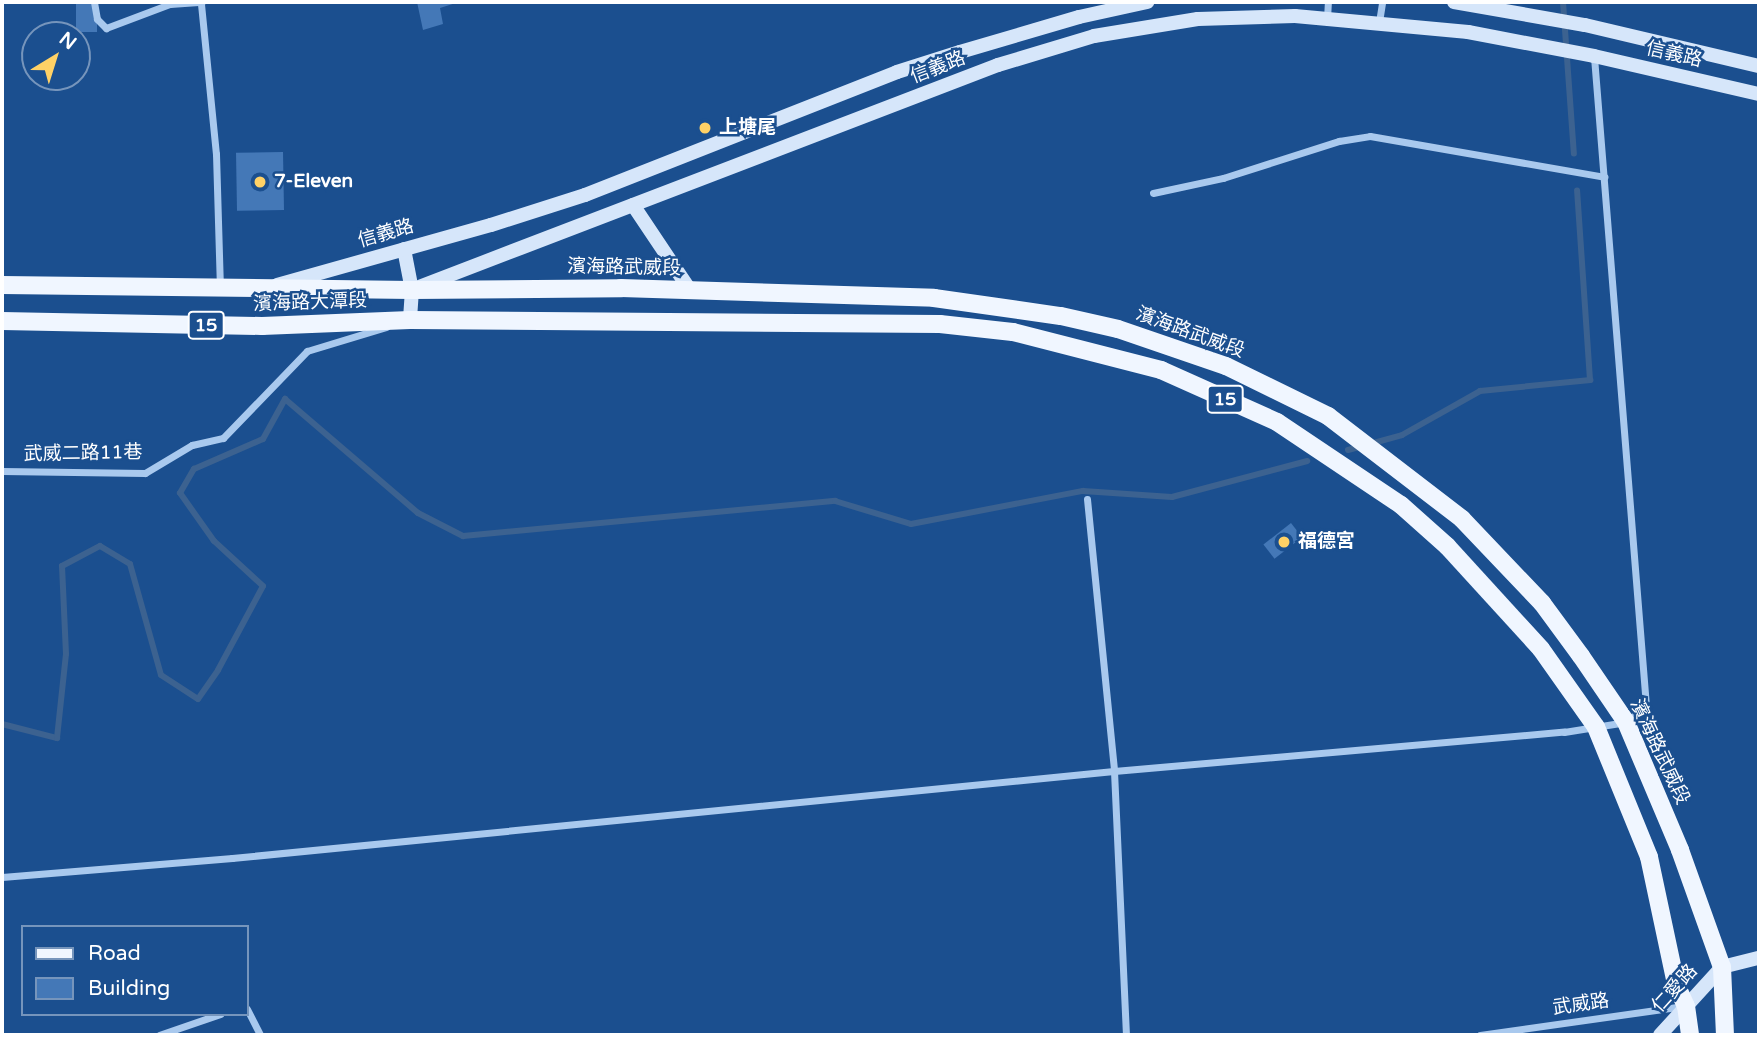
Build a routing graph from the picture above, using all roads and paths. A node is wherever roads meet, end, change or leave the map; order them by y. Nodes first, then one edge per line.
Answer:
1 (93, 2) edge
2 (1147, 2) edge
3 (1328, 2) edge
4 (1381, 2) edge
5 (1454, 2) edge
6 (202, 3) edge
7 (1327, 19) junction
8 (1379, 22) junction
9 (1587, 55) junction
10 (1759, 66) edge
11 (1759, 94) edge
12 (1604, 177) junction
13 (1153, 193) dead end
14 (634, 205) junction
15 (404, 249) junction
16 (2, 285) edge
17 (220, 287) junction
18 (270, 287) junction
19 (412, 290) junction
20 (690, 290) junction
21 (410, 320) junction
22 (2, 321) edge
23 (2, 471) edge
24 (1087, 499) dead end
25 (1626, 722) junction
26 (1597, 727) junction
27 (1114, 771) junction
28 (2, 877) edge
29 (1759, 958) edge
30 (1722, 967) junction
31 (1686, 1006) junction
32 (248, 1011) edge
33 (214, 1016) edge
34 (159, 1035) edge
35 (260, 1035) edge
36 (1126, 1035) edge
37 (1480, 1035) edge
38 (1660, 1035) edge
39 (1690, 1035) edge
40 (1725, 1035) edge

1 - 6 street
2 - 15 main road, 信義路
3 - 7 street
4 - 8 street
5 - 10 main road, 信義路
6 - 17 street
7 - 8 main road, 信義路
7 - 14 main road, 信義路
8 - 9 main road, 信義路
9 - 11 main road, 信義路
9 - 12 street
12 - 13 street
12 - 25 street
14 - 19 main road, 信義路
14 - 20 main road
15 - 18 main road, 信義路
15 - 19 main road
16 - 17 main road, 濱海路大潭段 / 15
17 - 18 main road, 濱海路大潭段 / 15
18 - 19 main road, 濱海路武威段 / 15
19 - 20 main road, 濱海路武威段 / 15
19 - 21 main road
20 - 25 main road, 濱海路武威段 / 15
21 - 22 main road, 濱海路大潭段 / 15
21 - 23 street, 武威二路11巷
21 - 26 main road, 15
24 - 27 street
25 - 26 street
25 - 30 main road, 濱海路武威段 / 15
26 - 27 street
26 - 31 main road, 15
27 - 28 street
27 - 36 street
29 - 30 main road, 仁愛路
30 - 31 main road, 仁愛路
30 - 40 main road, 濱海路武威段 / 15
31 - 37 street, 武威路
31 - 38 main road, 仁愛路
31 - 39 main road, 15
32 - 35 street
33 - 34 street

